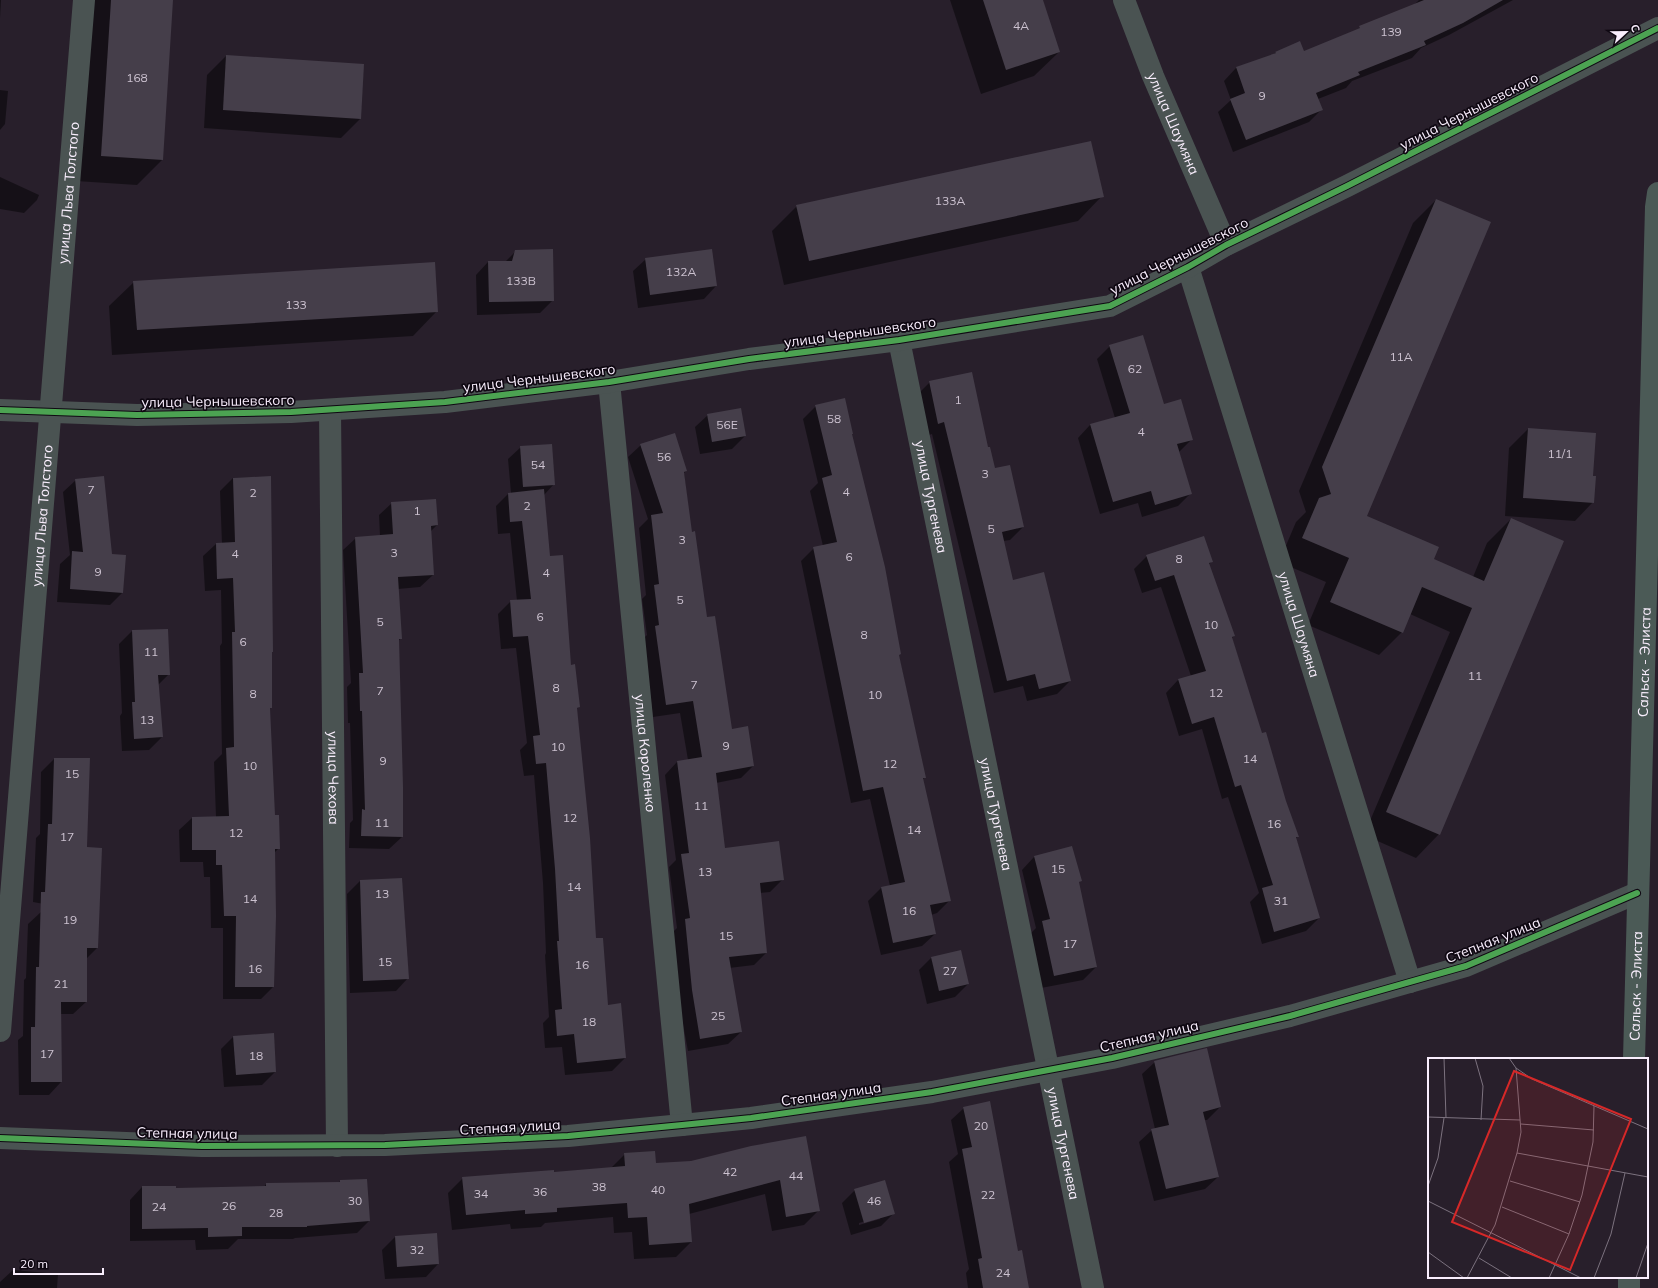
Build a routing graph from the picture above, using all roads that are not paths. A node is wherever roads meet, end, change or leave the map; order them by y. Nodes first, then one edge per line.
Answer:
1 (84, 0) edge
2 (1124, 0) edge
3 (1658, 28) edge
4 (1658, 193) edge
5 (1226, 245) junction
6 (1188, 267) junction
7 (899, 340) junction
8 (609, 382) junction
9 (0, 410) edge
10 (330, 410) junction
11 (51, 412) junction
12 (1637, 892) junction
13 (1410, 982) junction
14 (0, 1031) edge
15 (1634, 1058) edge
16 (1049, 1070) junction
17 (682, 1125) junction
18 (0, 1138) edge
19 (337, 1146) junction
20 (1093, 1288) edge

1 - 11 street, улица Льва Толстого
2 - 5 street, улица Шаумяна
3 - 5 street, улица Чернышевского
4 - 12 main road, Сальск - Элиста
5 - 6 street, улица Чернышевского
6 - 7 street, улица Чернышевского
6 - 13 street, улица Шаумяна
7 - 8 street, улица Чернышевского
7 - 16 street, улица Тургенева
8 - 10 street, улица Чернышевского
8 - 17 street, улица Короленко
9 - 11 street, улица Чернышевского
10 - 11 street, улица Чернышевского
10 - 19 street, улица Чехова
11 - 14 street, улица Льва Толстого
12 - 13 street, Степная улица
12 - 15 main road, Сальск - Элиста
13 - 16 street, Степная улица
16 - 17 street, Степная улица
16 - 20 street, улица Тургенева
17 - 19 street, Степная улица
18 - 19 street, Степная улица

